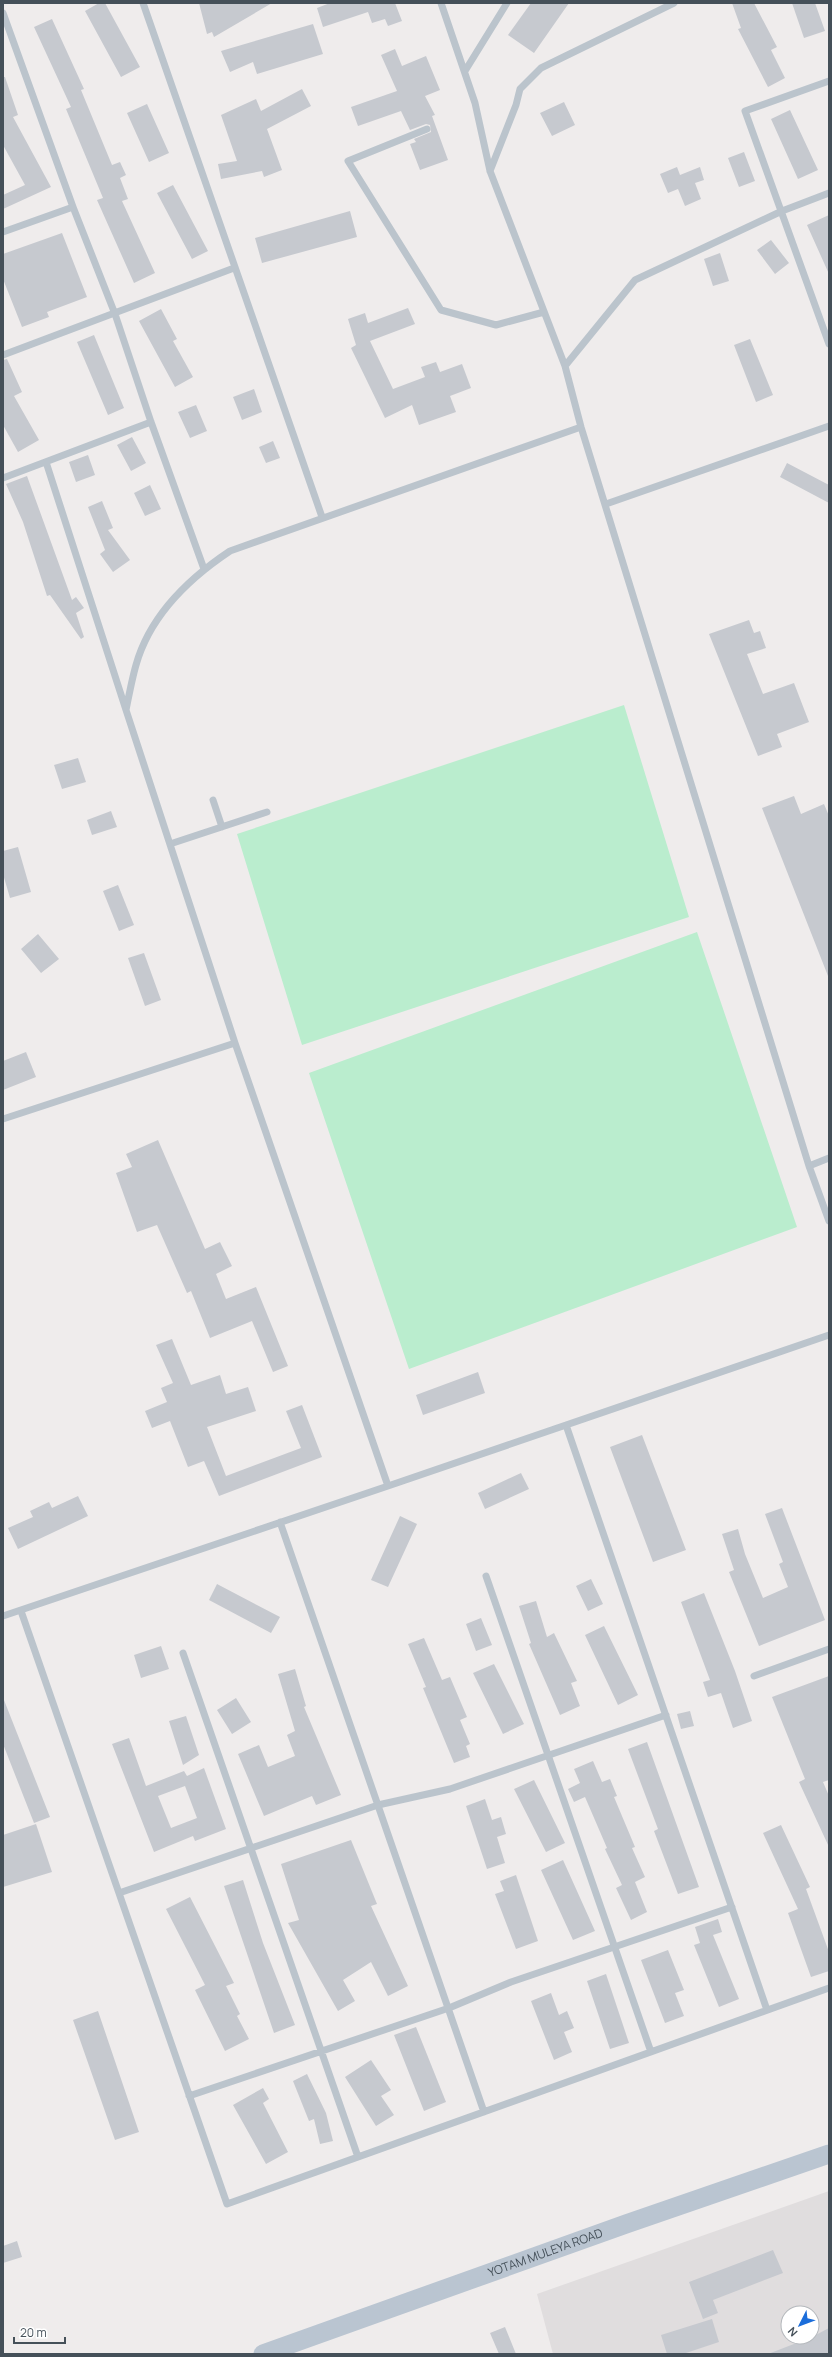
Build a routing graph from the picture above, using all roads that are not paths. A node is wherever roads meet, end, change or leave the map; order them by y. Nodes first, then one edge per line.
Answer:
1 (143, 3) edge
2 (441, 3) edge
3 (507, 3) edge
4 (674, 3) edge
5 (3, 13) edge
6 (5, 26) edge
7 (464, 71) junction
8 (829, 81) edge
9 (427, 129) dead end
10 (490, 171) junction
11 (829, 193) edge
12 (73, 207) junction
13 (782, 211) junction
14 (3, 232) edge
15 (234, 268) junction
16 (544, 312) junction
17 (115, 314) junction
18 (829, 344) edge
19 (3, 355) edge
20 (565, 366) junction
21 (150, 422) junction
22 (829, 426) edge
23 (581, 427) junction
24 (46, 462) junction
25 (3, 478) edge
26 (606, 504) junction
27 (322, 517) junction
28 (204, 569) junction
29 (126, 710) junction
30 (213, 800) dead end
31 (267, 812) dead end
32 (222, 827) junction
33 (170, 844) junction
34 (235, 1043) junction
35 (3, 1119) edge
36 (829, 1158) edge
37 (809, 1166) junction
38 (829, 1221) edge
39 (829, 1335) edge
40 (566, 1425) junction
41 (388, 1486) junction
42 (280, 1522) junction
43 (486, 1576) dead end
44 (21, 1610) junction
45 (3, 1616) edge
46 (829, 1649) edge
47 (183, 1653) dead end
48 (754, 1676) dead end
49 (666, 1715) junction
50 (548, 1755) junction
51 (378, 1805) junction
52 (251, 1848) junction
53 (119, 1893) junction
54 (732, 1907) junction
55 (614, 1947) junction
56 (829, 1988) edge
57 (449, 2008) junction
58 (767, 2010) junction
59 (321, 2051) junction
60 (651, 2052) junction
61 (189, 2096) junction
62 (484, 2112) junction
63 (829, 2154) edge
64 (358, 2157) junction
65 (263, 2354) edge

1 - 15 lane
2 - 7 lane
3 - 7 lane
4 - 10 lane
5 - 6 lane
6 - 12 lane
7 - 10 lane
8 - 13 lane
9 - 16 lane
10 - 16 lane
11 - 13 lane
12 - 14 lane
12 - 17 lane
13 - 18 lane
13 - 20 lane
15 - 17 lane
15 - 27 lane
16 - 20 lane
17 - 19 lane
17 - 21 lane
20 - 23 lane
21 - 24 lane
21 - 28 lane
22 - 26 lane
23 - 26 lane
23 - 27 lane
24 - 25 lane
24 - 29 lane
26 - 37 lane
27 - 28 lane
28 - 29 lane
29 - 33 lane
30 - 32 lane
31 - 32 lane
32 - 33 lane
33 - 34 lane
34 - 35 lane
34 - 41 lane
36 - 37 lane
37 - 38 lane
39 - 40 lane
40 - 41 lane
40 - 49 lane
41 - 42 lane
42 - 44 lane
42 - 51 lane
43 - 50 lane
44 - 45 lane
44 - 53 lane
46 - 48 lane
47 - 52 lane
49 - 50 lane
49 - 54 lane
50 - 51 lane
50 - 55 lane
51 - 52 lane
51 - 57 lane
52 - 53 lane
52 - 59 lane
53 - 61 lane
54 - 55 lane
54 - 58 lane
55 - 57 lane
55 - 60 lane
56 - 58 lane
57 - 59 lane
57 - 62 lane
58 - 60 lane
59 - 61 lane
59 - 64 lane
60 - 62 lane
61 - 64 lane
62 - 64 lane
63 - 65 street, YOTAM MULEYA ROAD

